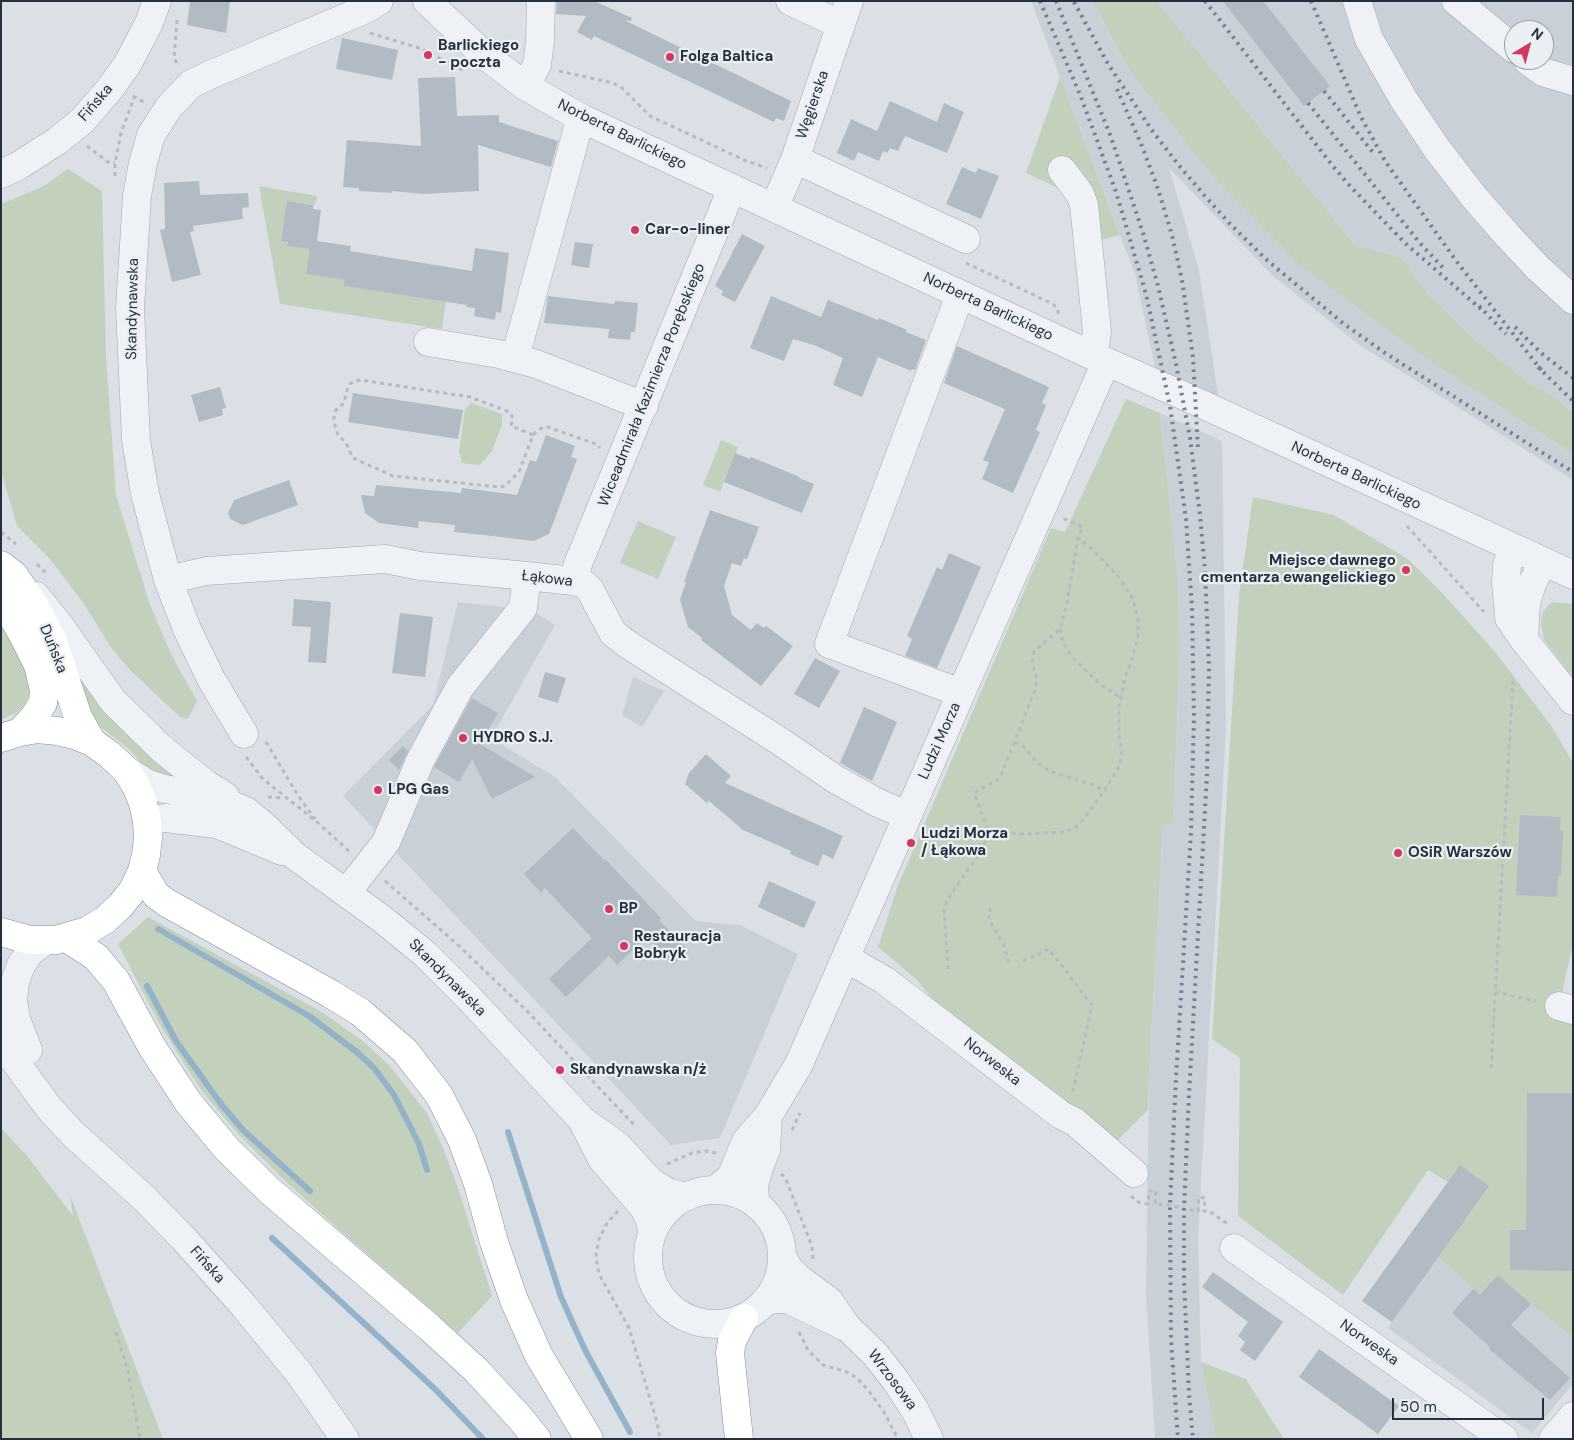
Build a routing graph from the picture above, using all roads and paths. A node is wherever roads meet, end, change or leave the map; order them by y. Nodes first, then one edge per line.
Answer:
1 (379, 1) edge
2 (427, 1) edge
3 (541, 1) edge
4 (790, 1) edge
5 (1357, 1) edge
6 (1456, 1) edge
7 (167, 6) edge
8 (845, 13) edge
9 (365, 33) dead end
10 (1504, 41) edge
11 (1540, 70) edge
12 (531, 75) junction
13 (474, 76) dead end
14 (1573, 81) edge
15 (191, 84) junction
16 (126, 94) dead end
17 (148, 105) dead end
18 (583, 119) junction
19 (83, 143) dead end
20 (120, 164) dead end
21 (792, 167) junction
22 (1062, 170) dead end
23 (1, 174) edge
24 (732, 188) junction
25 (774, 208) junction
26 (965, 250) joint
27 (960, 295) junction
28 (1573, 300) edge
29 (1056, 321) dead end
30 (428, 342) dead end
31 (515, 358) junction
32 (1099, 359) junction
33 (644, 406) junction
34 (533, 435) junction
35 (603, 452) dead end
36 (1057, 516) dead end
37 (1403, 521) dead end
38 (1, 532) edge
39 (1078, 537) junction
40 (1513, 548) junction
41 (1542, 561) junction
42 (14, 569) edge
43 (48, 575) dead end
44 (1573, 575) edge
45 (527, 576) junction
46 (168, 580) junction
47 (573, 581) junction
48 (1488, 617) dead end
49 (1060, 629) junction
50 (1524, 640) junction
51 (1513, 681) dead end
52 (961, 693) junction
53 (1121, 698) junction
54 (1573, 700) edge
55 (252, 734) joint
56 (11, 735) edge
57 (92, 742) junction
58 (1015, 742) junction
59 (126, 770) junction
60 (1104, 791) junction
61 (285, 798) dead end
62 (254, 803) junction
63 (907, 815) junction
64 (147, 821) junction
65 (988, 830) junction
66 (295, 856) junction
67 (367, 866) junction
68 (142, 871) junction
69 (346, 892) junction
70 (991, 908) dead end
71 (1, 932) edge
72 (56, 939) junction
73 (846, 958) junction
74 (1023, 961) dead end
75 (1010, 965) dead end
76 (948, 969) dead end
77 (1495, 992) junction
78 (1566, 1008) edge
79 (1, 1029) edge
80 (6, 1050) edge
81 (1490, 1068) dead end
82 (50, 1108) junction
83 (768, 1116) junction
84 (1068, 1118) junction
85 (583, 1121) junction
86 (636, 1128) dead end
87 (1134, 1172) dead end
88 (715, 1190) junction
89 (686, 1197) junction
90 (757, 1205) junction
91 (652, 1232) junction
92 (1234, 1248) dead end
93 (783, 1258) junction
94 (768, 1300) junction
95 (744, 1318) junction
96 (847, 1327) junction
97 (116, 1332) dead end
98 (1573, 1416) edge
99 (140, 1439) edge
100 (345, 1439) edge
101 (537, 1439) edge
102 (589, 1439) edge
103 (739, 1439) edge
104 (929, 1439) edge
105 (1504, 1439) edge
106 (1554, 1439) edge

1 - 15 street, Skandynawska
2 - 12 street, Norberta Barlickiego
3 - 12 street
4 - 8 street
5 - 28 street
6 - 10 street
7 - 15 path
7 - 23 street, Fińska
8 - 21 street, Węgierska
9 - 13 path
11 - 14 street
12 - 18 street, Norberta Barlickiego
12 - 21 path
15 - 46 street, Skandynawska
16 - 17 path
18 - 24 street, Norberta Barlickiego
18 - 31 street
19 - 20 path
21 - 25 street, Węgierska
21 - 26 street
22 - 32 street, Ludzi Morza
24 - 25 street, Norberta Barlickiego
24 - 33 street, Wiceadmirała Kazimierza Porębskiego
25 - 27 street, Norberta Barlickiego
26 - 29 path
27 - 32 street, Norberta Barlickiego
27 - 52 street
30 - 31 street
31 - 33 street
32 - 40 street, Norberta Barlickiego
32 - 52 street, Ludzi Morza
33 - 47 street, Wiceadmirała Kazimierza Porębskiego
34 - 34 path
34 - 35 path
36 - 39 path
37 - 48 path
38 - 42 path
39 - 49 path
39 - 53 path
40 - 41 street, Norberta Barlickiego
40 - 50 street
41 - 44 street, Norberta Barlickiego
41 - 50 street
42 - 43 path
42 - 56 highway, Duńska
42 - 57 highway, Duńska
42 - 62 street
45 - 46 street, Łąkowa
45 - 47 street, Łąkowa
45 - 67 street
46 - 55 street, Skandynawska
47 - 63 street, Łąkowa
49 - 53 path
49 - 58 path
50 - 54 street
51 - 77 path
52 - 63 street, Ludzi Morza
53 - 60 path
55 - 67 path
56 - 57 highway
57 - 59 highway
58 - 60 path
58 - 65 path
59 - 62 street, Skandynawska
59 - 64 highway
60 - 65 path
61 - 62 path
62 - 66 street, Skandynawska
63 - 73 street, Ludzi Morza
64 - 66 street, Skandynawska
64 - 68 highway
65 - 76 path
66 - 69 street, Skandynawska
67 - 69 street
67 - 86 path
68 - 72 highway
68 - 102 highway
69 - 85 street, Skandynawska
70 - 75 path
71 - 72 highway
72 - 82 street, Fińska
72 - 101 highway
73 - 83 street, Ludzi Morza
73 - 84 street, Norweska
74 - 84 path
77 - 78 path
77 - 81 path
79 - 80 street, Fińska
80 - 82 street, Fińska
82 - 100 street, Fińska
83 - 88 street, Ludzi Morza
83 - 90 street, Ludzi Morza
84 - 87 street, Norweska
85 - 89 street, Skandynawska
85 - 91 street, Skandynawska
88 - 89 street
88 - 90 street
89 - 91 street
90 - 93 street
91 - 95 street
92 - 105 street, Norweska
93 - 94 street
93 - 96 street, Wrzosowa
94 - 95 street
94 - 96 street, Wrzosowa
95 - 103 highway
96 - 104 street, Wrzosowa
97 - 99 path
98 - 106 street

